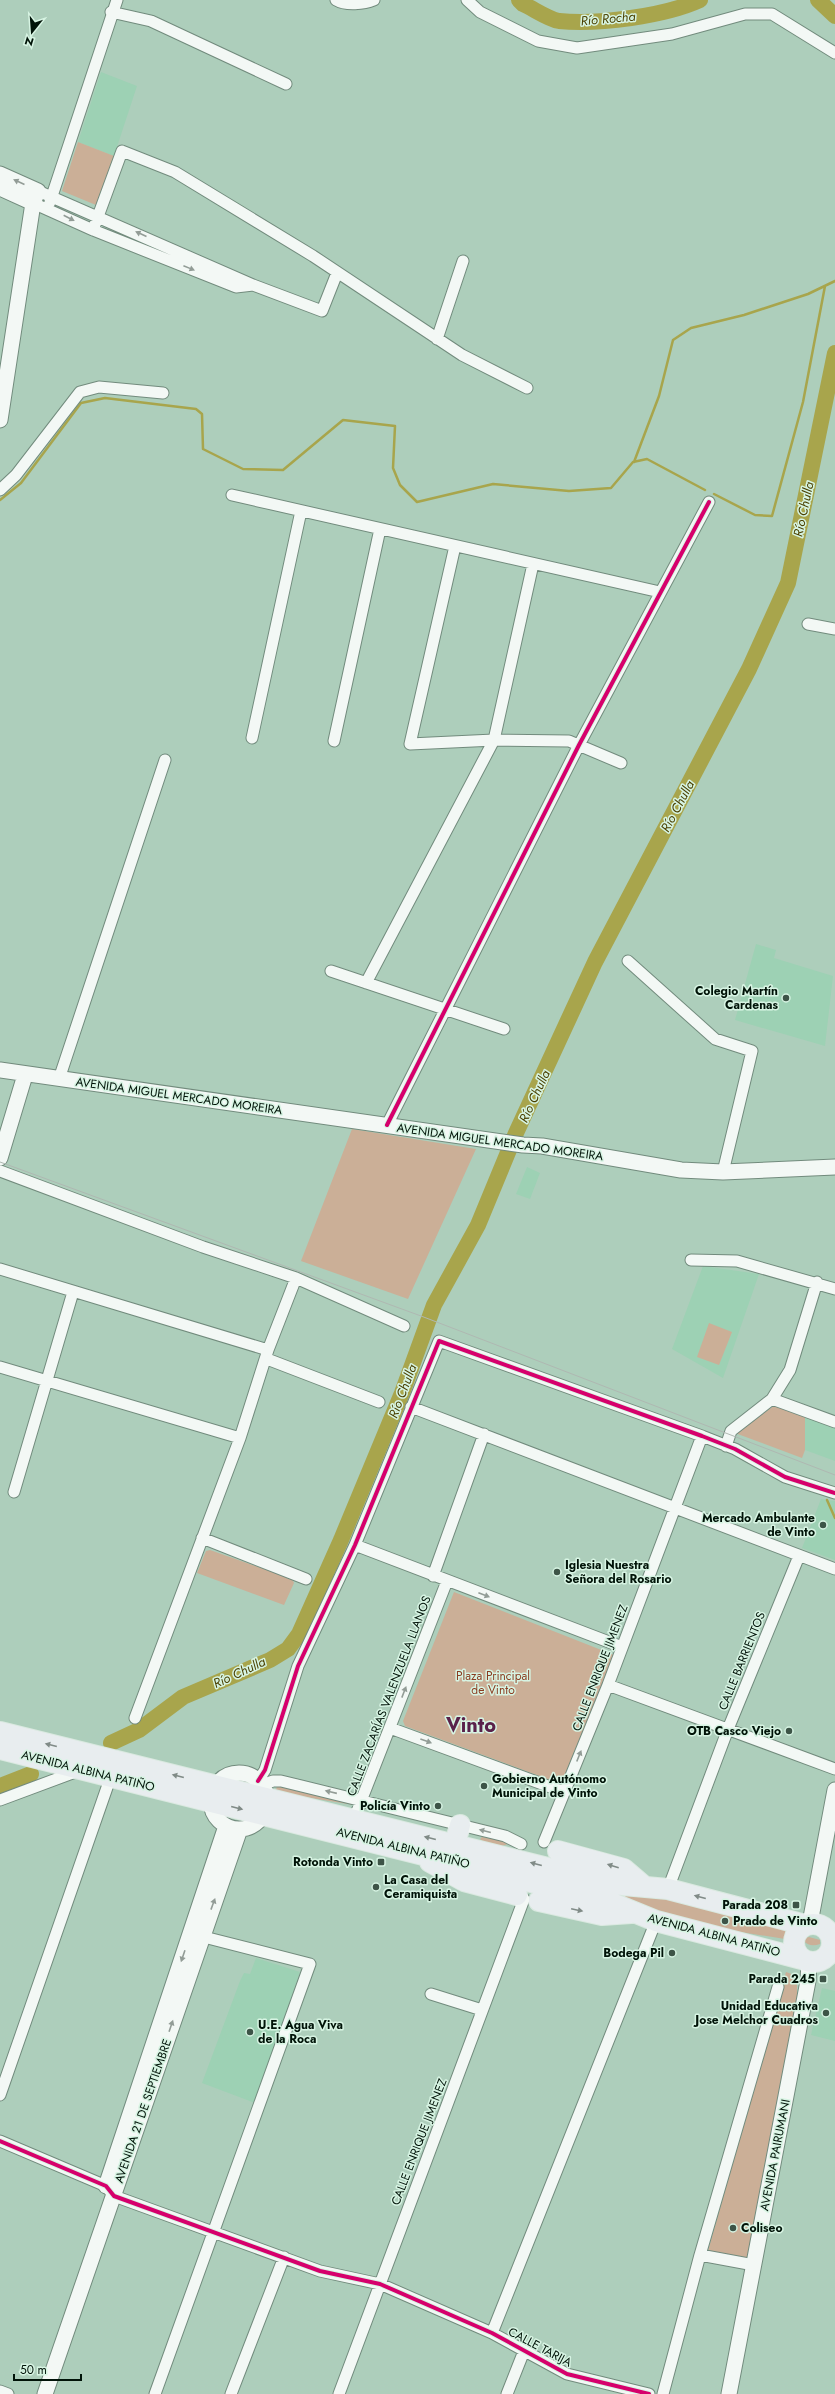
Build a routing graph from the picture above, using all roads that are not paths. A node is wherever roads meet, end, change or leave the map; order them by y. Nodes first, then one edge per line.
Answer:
1 (336, 0) edge
2 (374, 0) edge
3 (467, 0) edge
4 (113, 4) edge
5 (835, 53) edge
6 (286, 84) dead end
7 (0, 174) edge
8 (0, 188) edge
9 (41, 197) junction
10 (48, 208) junction
11 (98, 215) junction
12 (93, 230) junction
13 (463, 261) dead end
14 (338, 272) junction
15 (253, 285) junction
16 (437, 339) junction
17 (5, 352) edge
18 (527, 388) dead end
19 (163, 393) dead end
20 (0, 420) edge
21 (0, 490) edge
22 (232, 495) dead end
23 (709, 502) dead end
24 (301, 511) junction
25 (380, 529) junction
26 (455, 546) junction
27 (533, 564) junction
28 (660, 592) junction
29 (808, 624) dead end
30 (835, 629) edge
31 (252, 738) dead end
32 (494, 740) junction
33 (334, 741) dead end
34 (579, 745) junction
35 (165, 760) dead end
36 (621, 763) dead end
37 (628, 961) dead end
38 (331, 971) dead end
39 (366, 983) junction
40 (446, 1010) junction
41 (504, 1029) dead end
42 (0, 1070) edge
43 (25, 1075) junction
44 (59, 1080) junction
45 (387, 1125) junction
46 (1, 1156) edge
47 (835, 1167) edge
48 (0, 1171) edge
49 (722, 1172) junction
50 (691, 1260) dead end
51 (0, 1269) edge
52 (296, 1278) junction
53 (817, 1282) junction
54 (835, 1289) edge
55 (73, 1292) junction
56 (404, 1326) dead end
57 (268, 1354) junction
58 (0, 1367) edge
59 (48, 1380) junction
60 (772, 1399) junction
61 (379, 1402) dead end
62 (411, 1407) junction
63 (835, 1422) edge
64 (484, 1434) junction
65 (702, 1436) junction
66 (240, 1438) junction
67 (726, 1446) junction
68 (14, 1492) dead end
69 (835, 1493) edge
70 (676, 1508) junction
71 (202, 1538) junction
72 (355, 1544) junction
73 (799, 1556) junction
74 (835, 1569) edge
75 (433, 1576) junction
76 (306, 1579) dead end
77 (448, 1581) junction
78 (622, 1647) junction
79 (608, 1685) junction
80 (135, 1718) dead end
81 (390, 1728) junction
82 (728, 1729) junction
83 (0, 1732) edge
84 (0, 1749) edge
85 (82, 1769) junction
86 (835, 1769) edge
87 (111, 1776) junction
88 (835, 1790) edge
89 (564, 1792) junction
90 (213, 1793) junction
91 (262, 1794) junction
92 (362, 1799) junction
93 (0, 1800) edge
94 (354, 1819) junction
95 (460, 1825) junction
96 (233, 1827) junction
97 (835, 1843) edge
98 (455, 1844) junction
99 (551, 1846) junction
100 (405, 1849) junction
101 (512, 1858) junction
102 (562, 1880) junction
103 (646, 1887) junction
104 (668, 1888) junction
105 (526, 1899) junction
106 (636, 1913) junction
107 (656, 1922) junction
108 (819, 1926) edge
109 (196, 1935) junction
110 (809, 1961) junction
111 (835, 1967) edge
112 (778, 1987) dead end
113 (431, 1994) dead end
114 (482, 2010) junction
115 (0, 2095) edge
116 (0, 2141) edge
117 (110, 2191) junction
118 (213, 2231) junction
119 (700, 2255) junction
120 (284, 2257) junction
121 (754, 2265) junction
122 (380, 2284) junction
123 (492, 2333) junction
124 (524, 2351) junction
125 (0, 2391) edge
126 (8, 2394) edge
127 (45, 2394) edge
128 (155, 2394) edge
129 (232, 2394) edge
130 (339, 2394) edge
131 (506, 2394) edge
132 (649, 2394) edge
133 (663, 2394) edge
134 (729, 2394) edge

1 - 2 street
3 - 5 street
4 - 6 street
4 - 9 street
9 -> 7 main road
8 - 9 main road
9 - 10 street
9 - 10 street
9 - 11 street
9 - 17 main road
10 -> 12 street
11 - 12 street
11 - 14 street
15 -> 11 street
12 -> 15 street
13 - 16 street
14 - 15 street
14 - 16 street
16 - 18 street
17 - 20 main road
19 - 21 street
22 - 24 street
23 - 28 street
24 - 25 street
24 - 31 street
25 - 26 street
25 - 33 street
26 - 27 street
26 - 32 street
27 - 28 street
27 - 32 street
28 - 34 street
29 - 30 street
32 - 34 street
32 - 39 street
34 - 36 street
34 - 40 street
35 - 44 street
37 - 49 street
38 - 39 street
39 - 40 street
40 - 41 street
40 - 45 street
42 - 43 main road, AVENIDA MIGUEL MERCADO MOREIRA
43 - 44 main road, AVENIDA MIGUEL MERCADO MOREIRA
43 - 46 main road
44 - 45 main road, AVENIDA MIGUEL MERCADO MOREIRA
45 - 49 main road, AVENIDA MIGUEL MERCADO MOREIRA
47 - 49 main road, AVENIDA MIGUEL MERCADO MOREIRA
48 - 52 street
50 - 53 street
51 - 55 street
52 - 56 street
52 - 57 street
53 - 54 street
53 - 60 street
55 - 57 street
55 - 59 street
57 - 61 street
57 - 66 street
58 - 59 street
59 - 66 street
59 - 68 street
60 - 63 street
60 - 67 street
62 - 64 street
62 - 65 street
62 - 72 street
64 - 70 street
64 - 75 street
65 - 67 street
65 - 70 street, CALLE ENRIQUE JIMENEZ
66 - 71 street
67 - 69 street
70 - 73 street
70 - 78 street, CALLE ENRIQUE JIMENEZ
71 - 76 street
71 - 80 street
72 - 75 street
72 - 91 street
73 - 74 street
73 - 82 street, CALLE BARRIENTOS
75 - 77 street
77 -> 78 street
81 -> 77 street, CALLE ZACARÍAS VALENZUELA LLANOS
78 - 79 street, CALLE ENRIQUE JIMENEZ
79 - 82 street
89 -> 79 street, CALLE ENRIQUE JIMENEZ
81 -> 89 street
81 - 92 street, CALLE ZACARÍAS VALENZUELA LLANOS
82 - 86 street
82 - 104 street, CALLE BARRIENTOS
90 -> 83 highway, AVENIDA ALBINA PATIÑO
84 - 85 highway, AVENIDA ALBINA PATIÑO
85 - 87 highway, AVENIDA ALBINA PATIÑO
85 - 93 street
87 - 90 highway, AVENIDA ALBINA PATIÑO
87 - 115 street
88 - 108 main road
89 - 99 street, CALLE ENRIQUE JIMENEZ
90 - 91 highway, AVENIDA ALBINA PATIÑO
90 - 91 main road
90 - 96 main road
92 -> 91 street
91 - 94 highway, AVENIDA ALBINA PATIÑO
91 - 96 main road
91 - 100 highway, AVENIDA ALBINA PATIÑO
92 - 94 street, CALLE ZACARÍAS VALENZUELA LLANOS
92 - 95 street
98 -> 94 highway, AVENIDA ALBINA PATIÑO
95 - 98 highway
101 -> 95 street
96 - 109 main road, AVENIDA 21 DE SEPTIEMBRE
97 - 108 main road
98 - 101 highway, AVENIDA ALBINA PATIÑO
99 - 101 street
99 - 102 street
103 -> 99 highway
100 - 101 highway, AVENIDA ALBINA PATIÑO
100 - 105 highway
101 - 102 highway, AVENIDA ALBINA PATIÑO
101 - 105 street
102 - 103 highway, AVENIDA ALBINA PATIÑO
102 - 105 street
102 - 106 highway, AVENIDA ALBINA PATIÑO
103 - 104 highway, AVENIDA ALBINA PATIÑO
108 -> 104 highway, AVENIDA ALBINA PATIÑO
105 -> 106 highway
105 - 114 street, CALLE ENRIQUE JIMENEZ
106 - 107 highway, AVENIDA ALBINA PATIÑO
107 - 110 highway, AVENIDA ALBINA PATIÑO
107 - 123 street
108 - 110 highway
108 - 110 highway
109 - 117 main road, AVENIDA 21 DE SEPTIEMBRE
109 - 118 street
110 - 111 highway, AVENIDA ALBINA PATIÑO
110 - 121 main road, AVENIDA PAIRUMANI
112 - 119 street
113 - 114 street
114 - 122 street, CALLE ENRIQUE JIMENEZ
116 - 117 street, CALLE TARIJA
117 - 118 street, CALLE TARIJA
117 - 127 main road, AVENIDA 21 DE SEPTIEMBRE
118 - 120 street, CALLE TARIJA
118 - 128 street
119 - 121 street
119 - 133 street
120 - 122 street, CALLE TARIJA
120 - 129 street
121 - 134 main road, AVENIDA PAIRUMANI
122 - 123 street, CALLE TARIJA
122 - 130 street, CALLE ENRIQUE JIMENEZ
123 - 124 street, CALLE TARIJA
124 - 131 street
124 - 132 street, CALLE TARIJA
125 - 126 street

